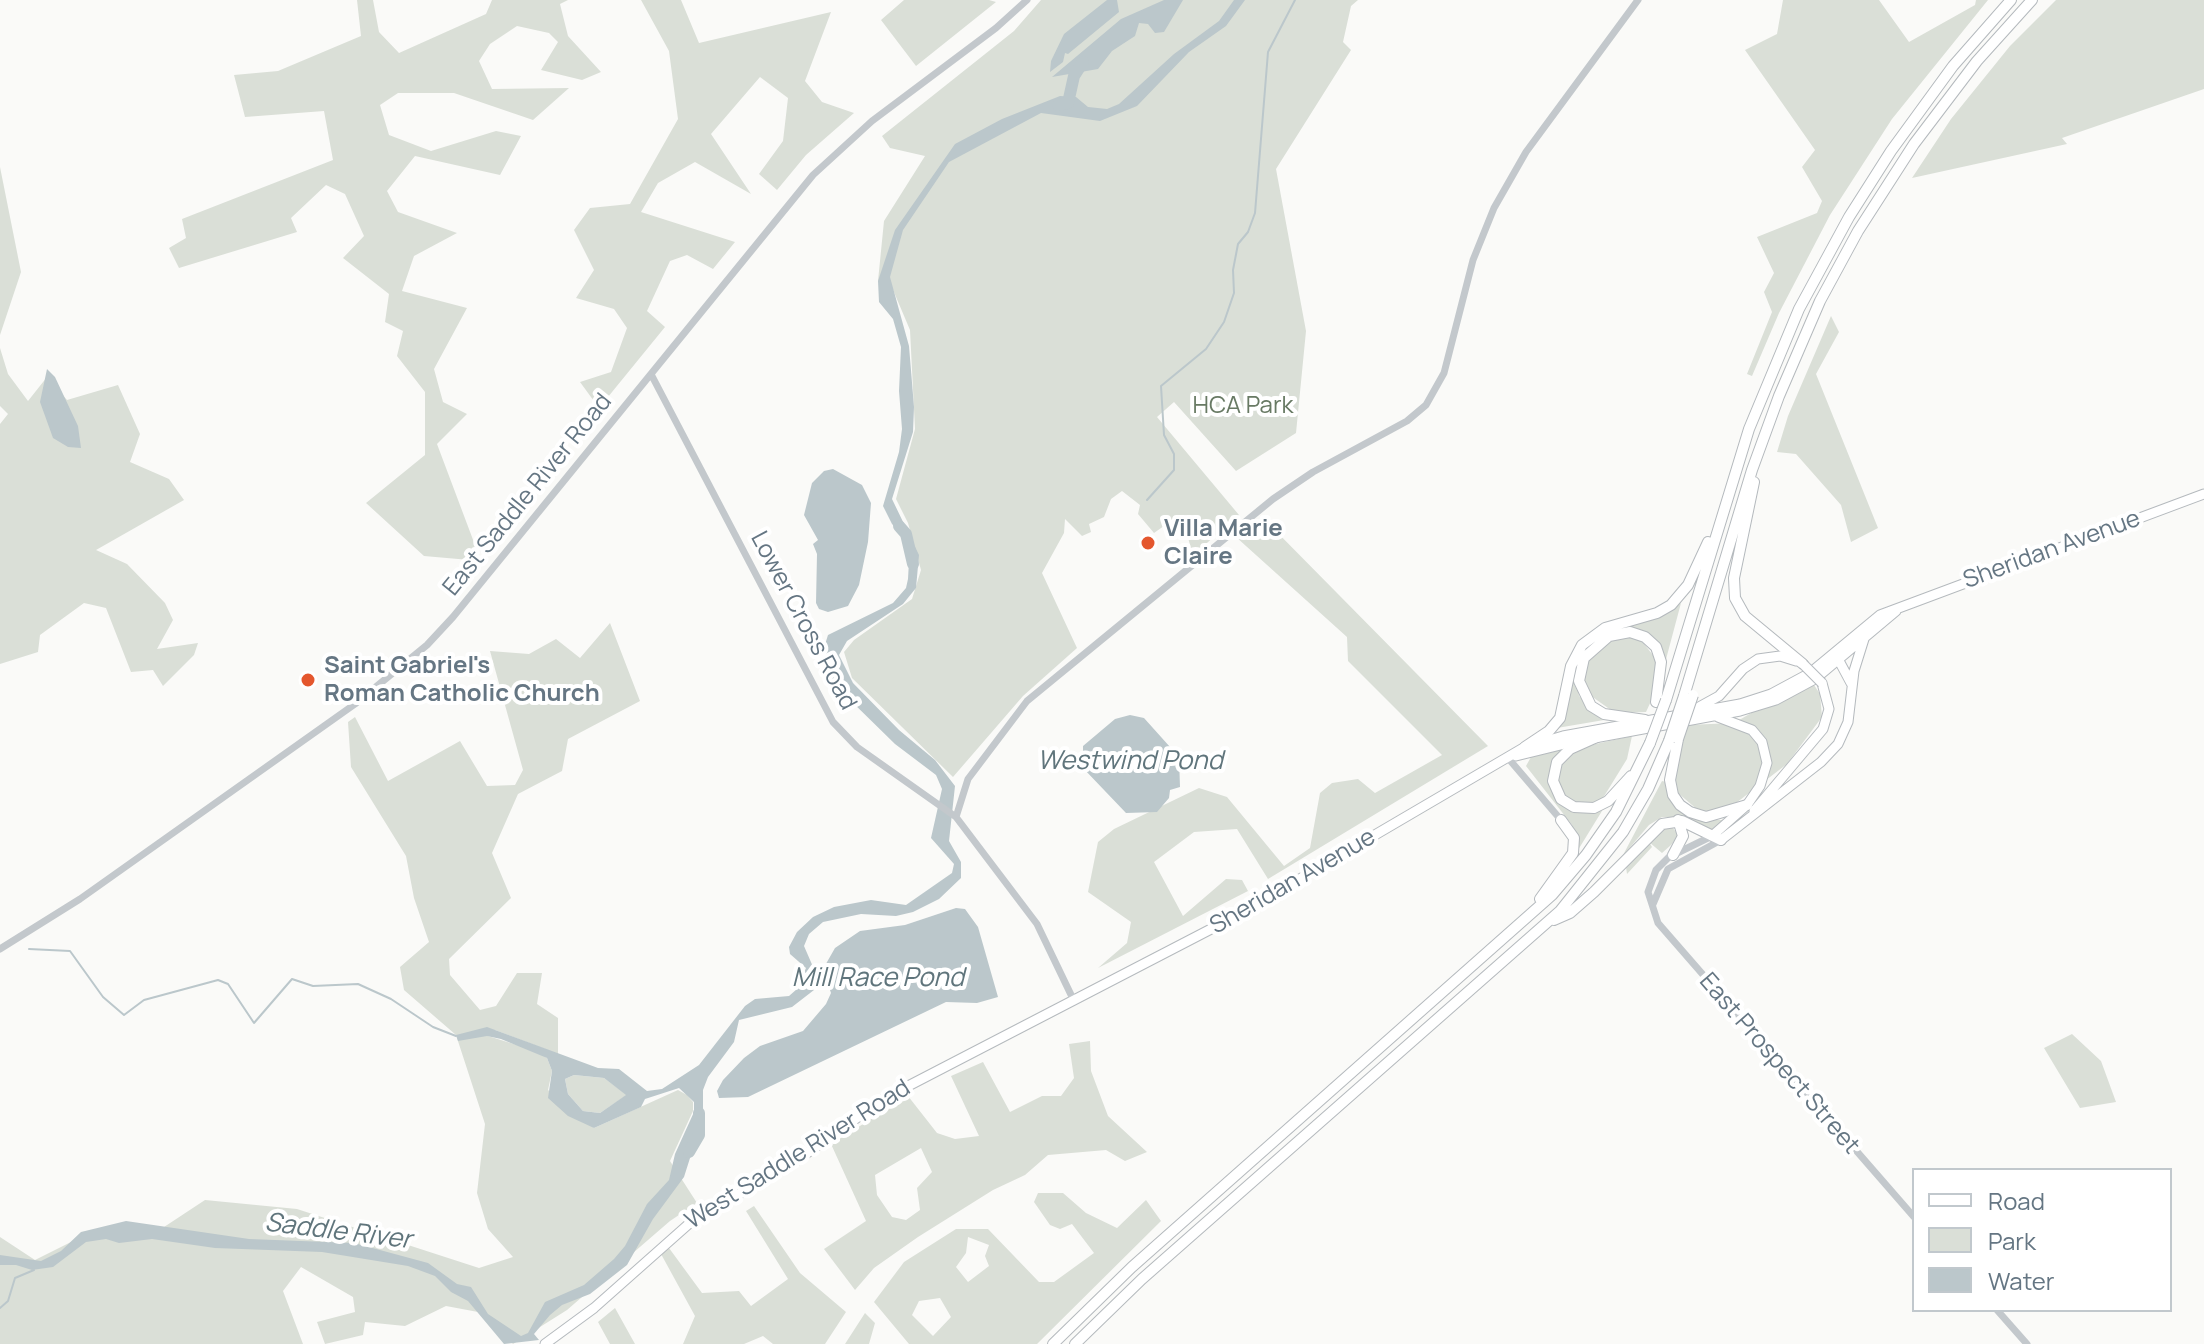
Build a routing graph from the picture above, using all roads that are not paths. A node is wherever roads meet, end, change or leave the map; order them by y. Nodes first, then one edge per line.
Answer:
1 (1027, 0) edge
2 (1638, 0) edge
3 (2011, 0) edge
4 (2032, 0) edge
5 (652, 376) junction
6 (1761, 444) junction
7 (2204, 494) edge
8 (1721, 516) junction
9 (1901, 607) junction
10 (1864, 639) junction
11 (1836, 656) junction
12 (1803, 664) junction
13 (1852, 686) junction
14 (1661, 701) junction
15 (1681, 714) junction
16 (1715, 716) junction
17 (1645, 720) junction
18 (1599, 736) junction
19 (1674, 740) junction
20 (1525, 747) junction
21 (1508, 758) junction
22 (1640, 766) junction
23 (1747, 805) junction
24 (954, 815) junction
25 (1561, 820) joint
26 (1678, 820) junction
27 (1744, 822) junction
28 (1717, 838) junction
29 (1673, 855) junction
30 (1652, 906) junction
31 (1549, 923) junction
32 (1514, 931) junction
33 (0, 949) edge
34 (1074, 1001) junction
35 (1912, 1215) edge
36 (1999, 1312) edge
37 (545, 1344) edge
38 (1053, 1344) edge
39 (1075, 1344) edge
40 (2027, 1344) edge

1 - 5 street, East Saddle River Road
2 - 24 street
3 - 8 highway
4 - 6 highway
5 - 24 street, Lower Cross Road
5 - 33 street, East Saddle River Road
6 - 12 highway
6 - 19 highway, bridge
7 - 9 main road, Sheridan Avenue
8 - 14 highway
8 - 20 highway
9 - 10 main road, Sheridan Avenue
9 - 11 main road, Sheridan Avenue
10 - 11 main road, Sheridan Avenue
10 - 13 main road
11 - 13 main road
11 - 15 main road, Sheridan Avenue
11 - 16 main road, Sheridan Avenue
12 - 15 main road
12 - 27 main road, bridge
13 - 27 main road
14 - 17 highway
14 - 22 highway, bridge
15 - 17 main road, Sheridan Avenue
16 - 18 main road, Sheridan Avenue
16 - 23 main road
17 - 20 main road, Sheridan Avenue
18 - 21 main road, Sheridan Avenue
18 - 22 highway
19 - 23 highway
19 - 31 highway
20 - 21 main road, Sheridan Avenue
21 - 25 street
21 - 34 main road, Sheridan Avenue
22 - 32 highway
23 - 28 main road
24 - 34 street, Lower Cross Road
25 - 32 highway
26 - 28 highway
26 - 29 highway
26 - 31 highway
27 - 28 main road
28 - 29 street
28 - 30 street
29 - 30 street
30 - 35 street, East Prospect Street
31 - 39 highway
32 - 38 highway
34 - 37 main road, West Saddle River Road
36 - 40 street

